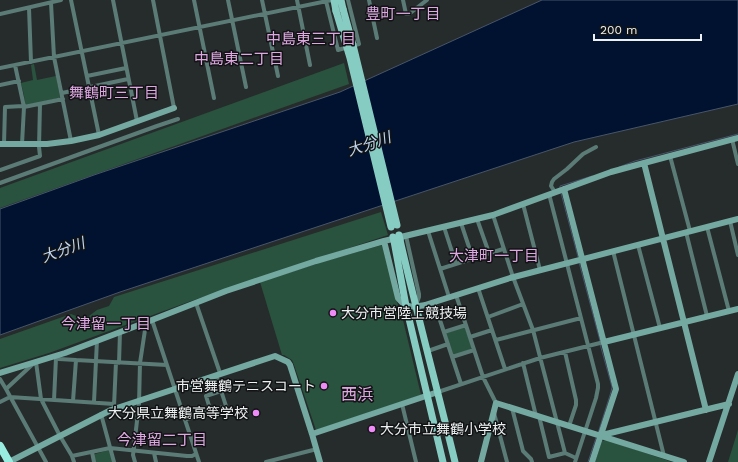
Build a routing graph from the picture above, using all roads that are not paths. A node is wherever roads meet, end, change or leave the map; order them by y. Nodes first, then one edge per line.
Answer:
1 (62, 0) edge
2 (71, 0) edge
3 (113, 0) edge
4 (152, 0) edge
5 (194, 0) edge
6 (228, 0) edge
7 (262, 0) edge
8 (297, 0) edge
9 (333, 0) edge
10 (340, 0) edge
11 (348, 0) edge
12 (370, 0) edge
13 (403, 0) edge
14 (427, 0) edge
15 (326, 1) junction
16 (47, 2) edge
17 (298, 7) junction
18 (29, 8) junction
19 (340, 10) junction
20 (0, 14) edge
21 (265, 14) junction
22 (232, 20) junction
23 (199, 27) junction
24 (160, 35) junction
25 (377, 38) dead end
26 (121, 43) junction
27 (82, 51) junction
28 (54, 57) junction
29 (31, 62) junction
30 (15, 65) junction
31 (310, 65) dead end
32 (0, 68) edge
33 (126, 68) junction
34 (87, 76) junction
35 (278, 76) dead end
36 (128, 78) junction
37 (19, 81) junction
38 (0, 85) edge
39 (246, 86) dead end
40 (89, 87) junction
41 (62, 93) junction
42 (214, 98) dead end
43 (63, 99) junction
44 (40, 104) junction
45 (24, 106) junction
46 (174, 108) joint
47 (178, 119) dead end
48 (136, 120) junction
49 (99, 134) junction
50 (735, 139) edge
51 (71, 141) junction
52 (2, 144) edge
53 (22, 144) junction
54 (39, 144) junction
55 (596, 147) dead end
56 (670, 156) junction
57 (644, 163) junction
58 (738, 164) edge
59 (0, 170) edge
60 (0, 183) edge
61 (558, 191) junction
62 (523, 204) junction
63 (492, 215) junction
64 (477, 219) junction
65 (738, 219) edge
66 (730, 222) junction
67 (461, 223) junction
68 (444, 227) junction
69 (707, 227) junction
70 (428, 231) junction
71 (688, 232) junction
72 (399, 238) junction
73 (663, 238) junction
74 (384, 241) junction
75 (638, 245) junction
76 (504, 249) junction
77 (613, 251) junction
78 (489, 253) junction
79 (738, 255) edge
80 (473, 259) junction
81 (580, 260) junction
82 (567, 263) junction
83 (456, 264) junction
84 (440, 269) junction
85 (540, 270) junction
86 (513, 277) junction
87 (478, 288) junction
88 (456, 295) junction
89 (450, 297) junction
90 (434, 302) junction
91 (196, 303) junction
92 (523, 304) junction
93 (406, 306) junction
94 (415, 307) junction
95 (738, 308) edge
96 (729, 311) junction
97 (707, 316) junction
98 (488, 317) junction
99 (581, 318) junction
100 (152, 320) junction
101 (684, 322) junction
102 (143, 324) junction
103 (466, 325) junction
104 (660, 328) junction
105 (492, 330) junction
106 (533, 330) junction
107 (120, 332) junction
108 (444, 332) junction
109 (634, 335) junction
110 (470, 337) junction
111 (97, 340) junction
112 (496, 340) junction
113 (602, 343) junction
114 (448, 344) junction
115 (588, 346) junction
116 (474, 350) junction
117 (428, 351) junction
118 (565, 352) junction
119 (55, 357) junction
120 (452, 357) junction
121 (540, 358) junction
122 (76, 360) junction
123 (96, 361) junction
124 (36, 362) junction
125 (117, 362) junction
126 (140, 363) junction
127 (167, 364) junction
128 (523, 364) junction
129 (506, 369) junction
130 (0, 373) edge
131 (218, 374) junction
132 (738, 374) edge
133 (483, 377) junction
134 (0, 379) edge
135 (461, 384) junction
136 (174, 388) junction
137 (6, 390) junction
138 (221, 391) junction
139 (438, 392) junction
140 (426, 396) junction
141 (10, 397) junction
142 (41, 399) junction
143 (54, 400) junction
144 (139, 400) junction
145 (73, 401) junction
146 (0, 402) edge
147 (94, 402) junction
148 (496, 403) junction
149 (402, 404) junction
150 (729, 404) junction
151 (114, 406) junction
152 (512, 408) junction
153 (706, 410) junction
154 (494, 411) junction
155 (211, 412) junction
156 (102, 414) junction
157 (538, 416) junction
158 (185, 420) junction
159 (557, 422) junction
160 (656, 422) junction
161 (570, 426) junction
162 (585, 431) junction
163 (312, 434) junction
164 (598, 435) junction
165 (60, 436) junction
166 (0, 446) edge
167 (38, 447) junction
168 (110, 448) junction
169 (317, 449) junction
170 (134, 450) junction
171 (92, 452) junction
172 (154, 453) junction
173 (565, 453) junction
174 (196, 454) junction
175 (0, 456) edge
176 (72, 456) junction
177 (287, 456) junction
178 (549, 456) junction
179 (664, 456) junction
180 (575, 460) edge
181 (3, 462) edge
182 (9, 462) edge
183 (46, 462) edge
184 (74, 462) edge
185 (94, 462) edge
186 (114, 462) edge
187 (135, 462) edge
188 (156, 462) edge
189 (199, 462) edge
190 (266, 462) edge
191 (289, 462) edge
192 (320, 462) edge
193 (416, 462) edge
194 (443, 462) edge
195 (455, 462) edge
196 (481, 462) edge
197 (507, 462) edge
198 (532, 462) edge
199 (551, 462) edge
200 (592, 462) edge
201 (684, 462) edge
202 (709, 462) edge

1 - 16 street
2 - 27 street
3 - 26 street
4 - 24 street
5 - 23 street
6 - 22 street
7 - 21 street
8 - 17 street
9 - 15 street
9 - 19 main road
10 - 19 main road
11 - 15 street
12 - 25 street
13 - 14 street
15 - 17 street
16 - 18 street
16 - 28 street
17 - 21 street
17 - 31 street
18 - 20 street
18 - 29 street
19 - 72 main road, bridge
21 - 22 street
21 - 35 street
22 - 23 street
22 - 39 street
23 - 24 street
23 - 42 street
24 - 26 street
24 - 46 street
26 - 27 street
26 - 33 street
27 - 28 street
27 - 34 street
28 - 29 street
28 - 41 street
29 - 30 street
30 - 32 street
30 - 37 street
33 - 34 street
33 - 36 street
34 - 40 street
36 - 40 street
36 - 48 street
37 - 38 street
37 - 45 street
40 - 41 street
40 - 49 street
41 - 43 street
43 - 44 street
43 - 51 street
44 - 45 street
44 - 54 street
45 - 52 street
45 - 53 street
46 - 48 street
47 - 60 street
48 - 49 street
49 - 51 street
50 - 56 street
50 - 58 street
51 - 54 street
52 - 53 street
53 - 54 street
54 - 59 street
55 - 61 street
56 - 57 street
56 - 71 street
57 - 61 street
57 - 73 street
61 - 62 street
61 - 81 street
61 - 82 street
62 - 63 street
62 - 85 street
63 - 64 street
63 - 76 street
64 - 67 street
64 - 78 street
65 - 66 street
66 - 69 street
66 - 79 street
67 - 68 street
67 - 80 street
68 - 70 street
68 - 83 street
69 - 71 street
69 - 96 street
70 - 72 street
70 - 84 street
71 - 73 street
71 - 97 street
72 - 74 street
72 - 93 main road
72 - 94 main road
73 - 75 street
73 - 101 street
74 - 91 street
74 - 93 street
75 - 77 street
75 - 104 street
76 - 78 street
76 - 86 street
77 - 81 street
77 - 109 street
78 - 80 street
80 - 83 street
81 - 82 street
81 - 113 street
82 - 85 street
82 - 99 street
83 - 84 street
84 - 89 street
85 - 86 street
86 - 87 street
86 - 92 street
87 - 88 street
87 - 98 street
88 - 89 street
88 - 103 street
89 - 90 street
90 - 94 street
90 - 108 street
91 - 100 street
91 - 131 street
92 - 98 street
92 - 106 street
93 - 94 street
93 - 140 main road
94 - 117 main road
95 - 96 street
96 - 97 street
97 - 101 street
98 - 105 street
99 - 106 street
99 - 115 street
100 - 102 street
100 - 127 street
101 - 104 street
101 - 153 street
102 - 107 street
102 - 126 street
103 - 108 street
103 - 110 street
104 - 109 street
105 - 110 street
105 - 112 street
106 - 112 street
106 - 121 street
107 - 111 street
107 - 125 street
108 - 114 street
109 - 113 street
109 - 160 street
110 - 116 street
111 - 119 street
111 - 123 street
112 - 129 street
113 - 115 street
113 - 164 street
114 - 117 street
114 - 120 street
115 - 118 street
115 - 162 street
116 - 120 street
116 - 133 street
117 - 139 main road
118 - 121 street
118 - 161 street
119 - 122 street
119 - 124 street
119 - 143 street
120 - 135 street
121 - 128 street
121 - 159 street
122 - 123 street
122 - 145 street
123 - 125 street
123 - 147 street
124 - 130 street
124 - 137 street
124 - 142 street
125 - 126 street
125 - 151 street
126 - 127 street
126 - 144 street
127 - 136 street
128 - 129 street
128 - 157 street
129 - 133 street
131 - 136 street
131 - 138 street
131 - 163 street
132 - 150 street
133 - 135 street
133 - 148 street
134 - 137 street
135 - 139 street
136 - 144 street
136 - 158 street
137 - 141 street
138 - 155 street
138 - 155 street
139 - 140 street
139 - 195 main road
140 - 149 street
140 - 194 main road
141 - 142 street
141 - 146 street
141 - 167 street
142 - 143 street
142 - 165 street
143 - 145 street
144 - 151 street
144 - 170 street
145 - 147 street
147 - 151 street
148 - 152 street
148 - 154 street
149 - 163 street
149 - 193 street
150 - 153 street
150 - 202 street
151 - 156 street
152 - 157 street
152 - 198 street
153 - 160 street
154 - 196 street
154 - 197 street
155 - 158 street
156 - 165 street
156 - 168 street
157 - 159 street
157 - 178 street
158 - 174 street
159 - 161 street
159 - 173 street
160 - 164 street
160 - 179 street
161 - 162 street
162 - 164 street
162 - 180 street
163 - 169 street
164 - 179 street
164 - 200 street
165 - 167 street
165 - 176 street
166 - 182 highway
167 - 182 street
167 - 183 street
168 - 170 street
168 - 171 street
168 - 186 street
169 - 177 street
169 - 192 street
170 - 172 street
170 - 187 street
171 - 176 street
171 - 185 street
172 - 174 street
172 - 188 street
173 - 178 street
173 - 180 street
174 - 189 street
175 - 181 highway
176 - 184 street
177 - 190 street
177 - 191 street
178 - 199 street
179 - 201 street

